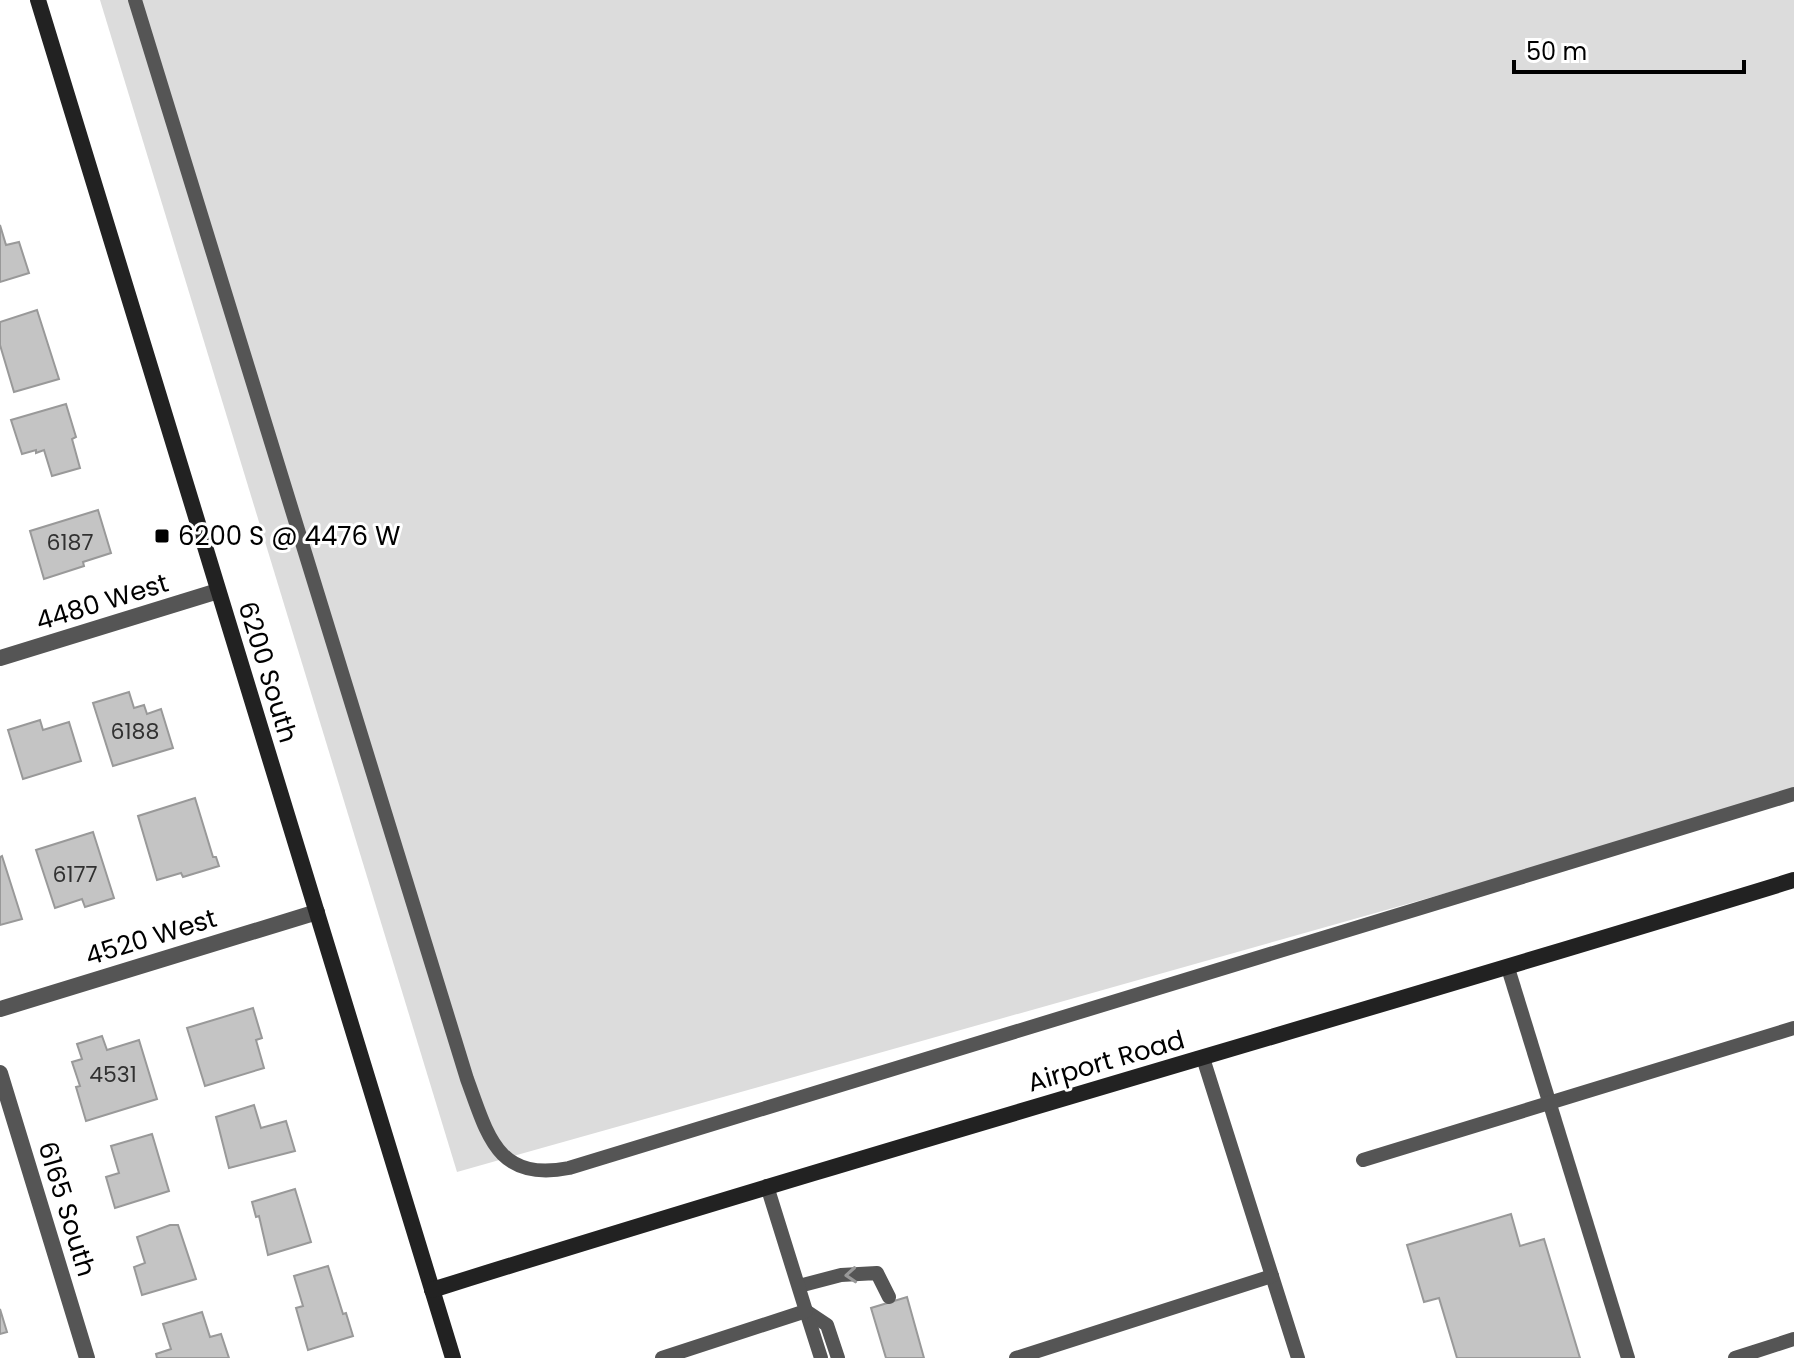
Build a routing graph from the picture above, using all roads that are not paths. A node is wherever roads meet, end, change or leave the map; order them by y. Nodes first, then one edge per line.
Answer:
1 (38, 0) edge
2 (135, 0) edge
3 (218, 591) junction
4 (0, 658) edge
5 (1794, 794) edge
6 (1794, 880) edge
7 (317, 912) junction
8 (1508, 968) junction
9 (0, 1009) edge
10 (1794, 1028) edge
11 (1203, 1058) junction
12 (0, 1073) edge
13 (1549, 1103) junction
14 (1363, 1160) dead end
15 (767, 1186) junction
16 (1272, 1276) junction
17 (799, 1286) junction
18 (432, 1290) junction
19 (889, 1297) dead end
20 (806, 1311) junction
21 (1794, 1339) edge
22 (87, 1358) edge
23 (453, 1358) edge
24 (662, 1358) edge
25 (821, 1358) edge
26 (838, 1358) edge
27 (1016, 1358) edge
28 (1298, 1358) edge
29 (1628, 1358) edge
30 (1735, 1358) edge

1 - 3 main road, 6200 South
2 - 5 lane
3 - 4 street, 4480 West
3 - 7 main road, 6200 South
6 - 8 main road, Airport Road
7 - 9 street, 4520 West
7 - 18 main road, 6200 South
8 - 11 main road, Airport Road
8 - 13 lane
10 - 13 lane
11 - 15 main road, Airport Road
11 - 16 lane
12 - 22 street, 6165 South
13 - 14 lane
13 - 29 lane
15 - 17 lane
15 - 18 main road, Airport Road
16 - 27 lane
16 - 28 lane
19 -> 17 lane
17 - 20 lane
18 - 23 main road, 6200 South
20 - 24 lane
20 - 25 lane
20 - 26 lane
21 - 30 lane

